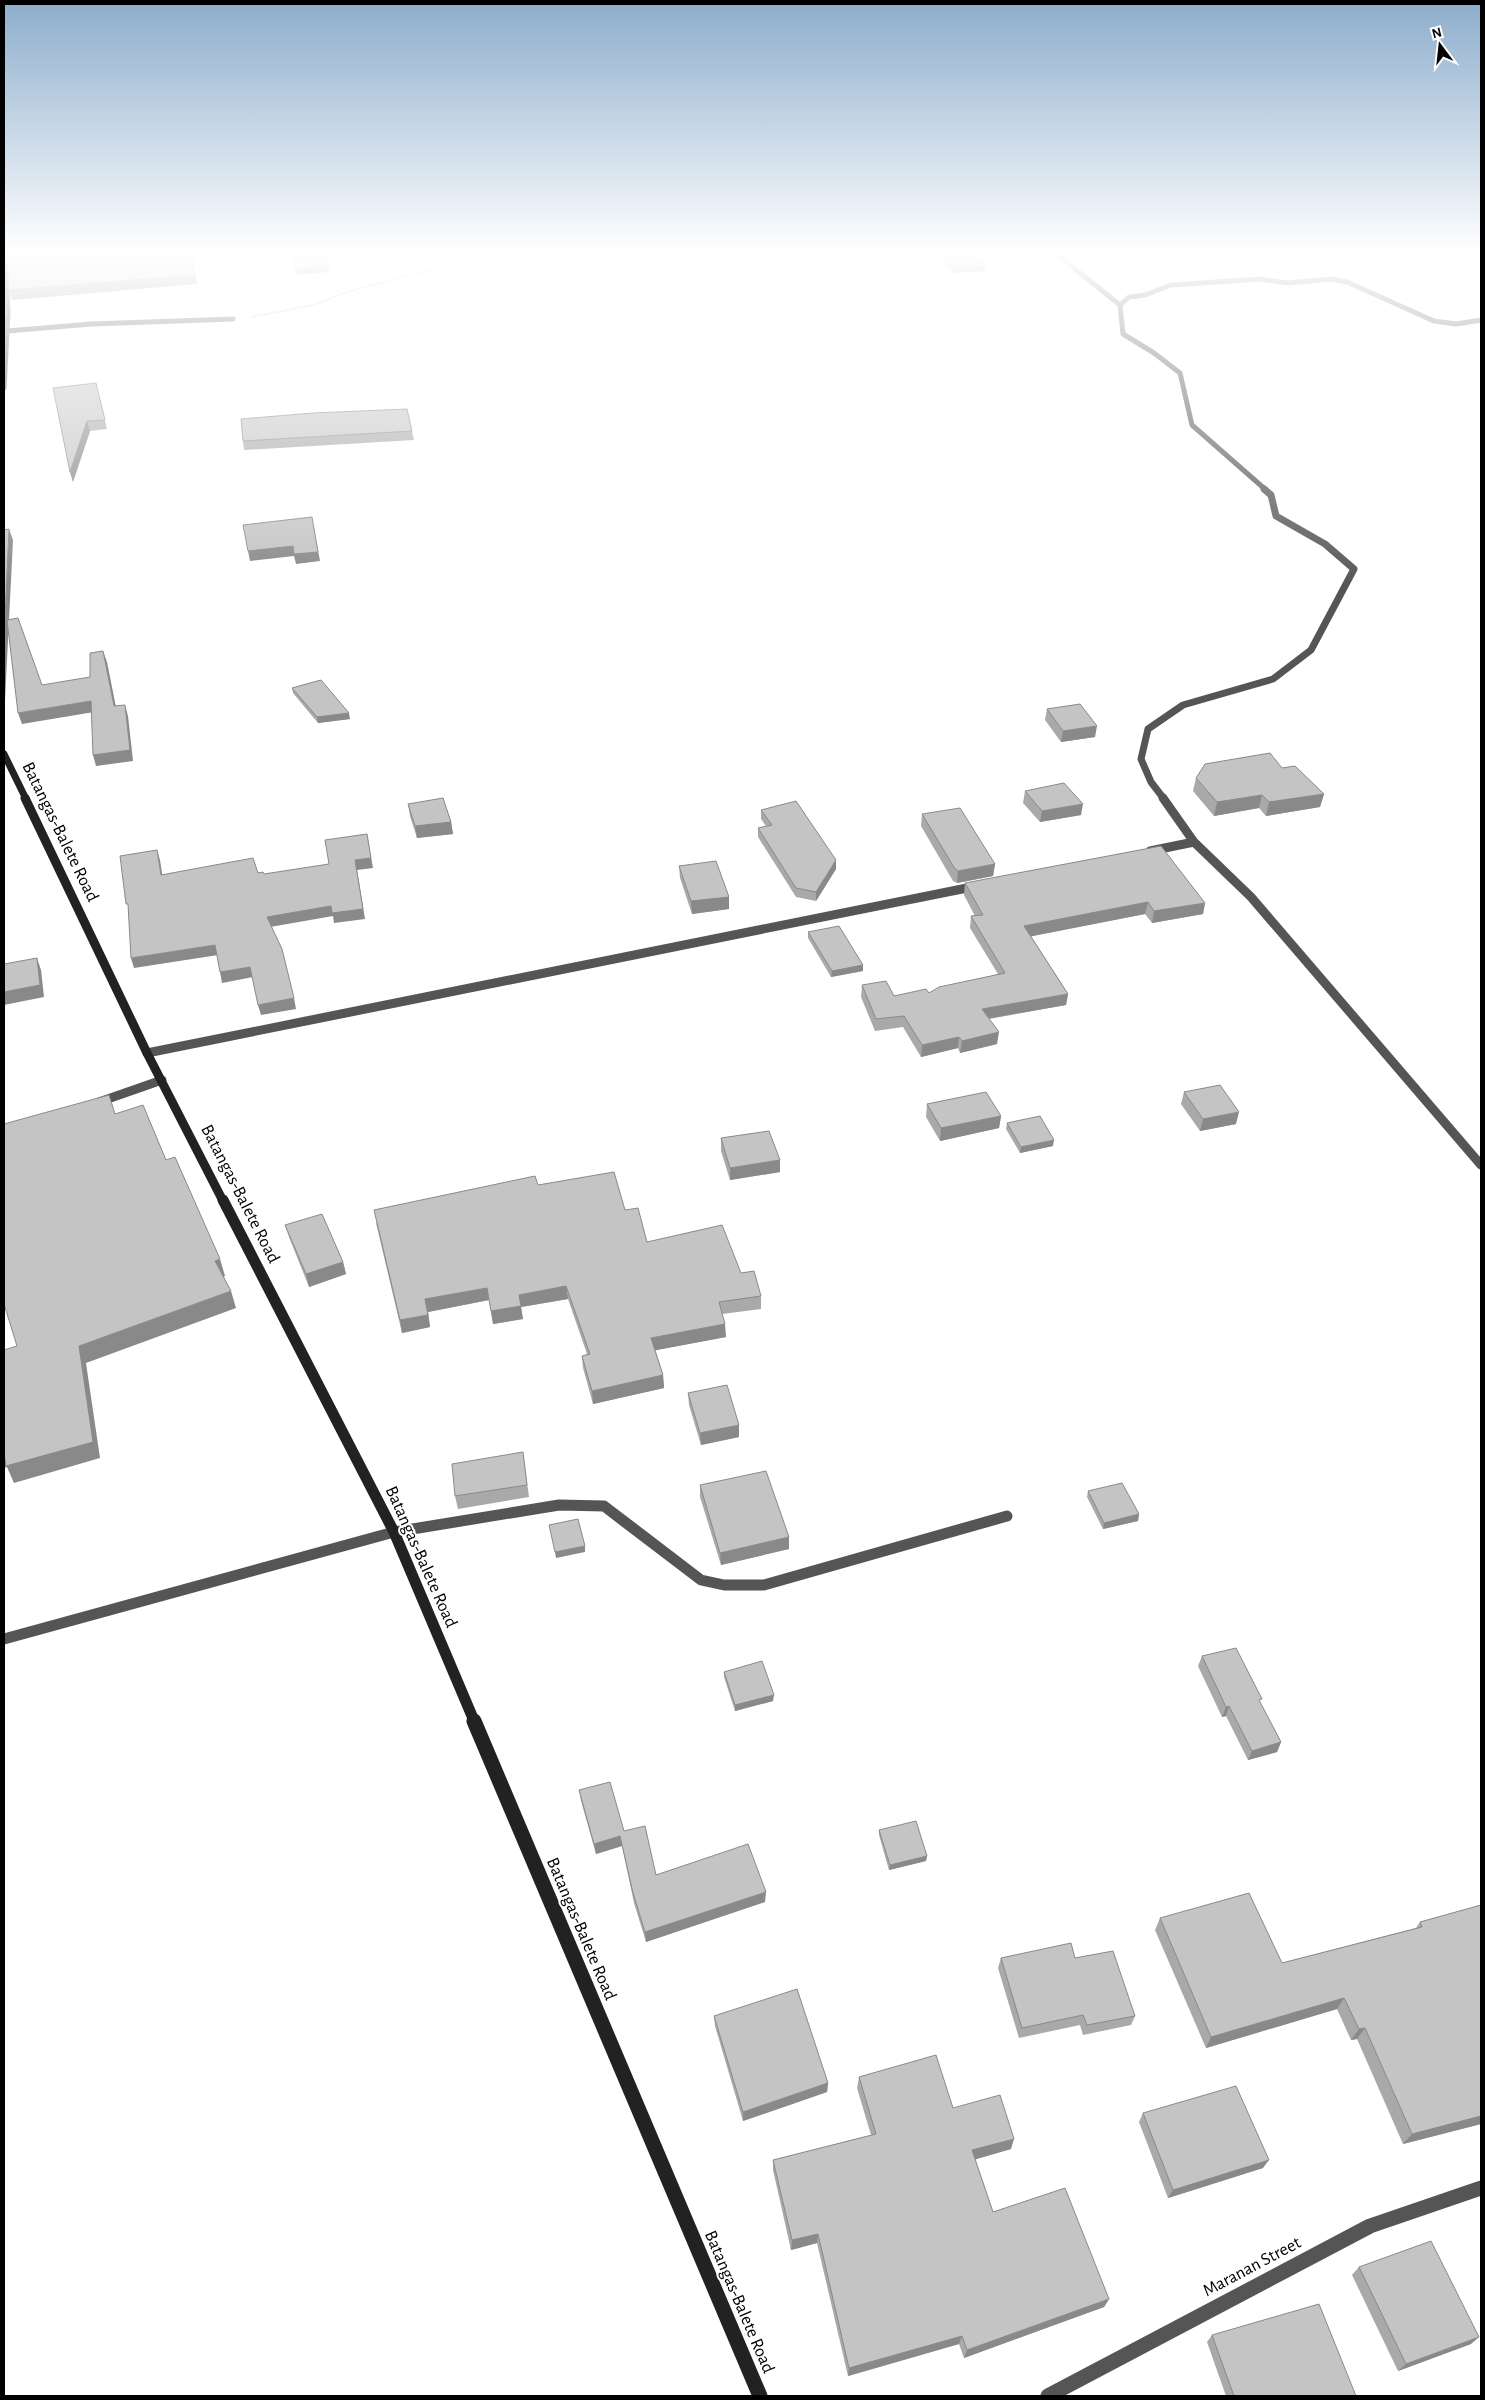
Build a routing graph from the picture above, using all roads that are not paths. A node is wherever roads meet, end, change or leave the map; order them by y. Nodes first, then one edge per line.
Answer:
1 (5, 364) edge
2 (1168, 364) edge
3 (4, 388) edge
4 (4, 754) edge
5 (1194, 842) junction
6 (1145, 852) edge
7 (988, 884) edge
8 (147, 1054) junction
9 (162, 1080) junction
10 (87, 1106) edge
11 (1481, 1165) edge
12 (1007, 1516) dead end
13 (394, 1532) junction
14 (4, 1639) edge
15 (1481, 2188) edge
16 (760, 2396) edge
17 (1048, 2396) edge

1 - 3 street
2 - 5 street
4 - 8 main road, Batangas-Balete Road
5 - 6 street
5 - 11 street
7 - 8 street
8 - 9 main road, Batangas-Balete Road
9 - 10 street
9 - 13 main road, Batangas-Balete Road
12 - 13 street
13 - 14 street
13 - 16 main road, Batangas-Balete Road
15 - 17 street, Maranan Street

